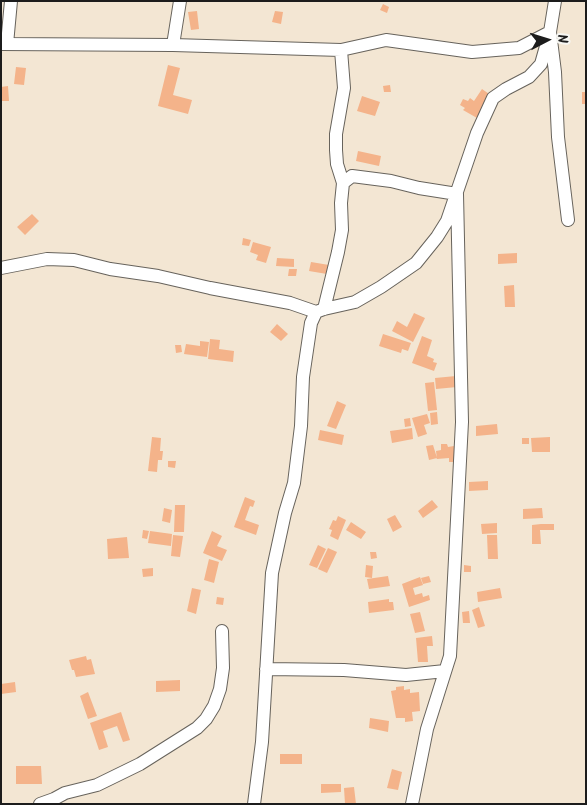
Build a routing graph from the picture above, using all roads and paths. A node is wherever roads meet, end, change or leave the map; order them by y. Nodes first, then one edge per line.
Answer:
1 (11, 1) edge
2 (180, 1) edge
3 (555, 1) edge
4 (550, 32) junction
5 (4, 44) edge
6 (173, 45) junction
7 (341, 50) junction
8 (342, 183) junction
9 (457, 194) junction
10 (568, 220) dead end
11 (1, 268) edge
12 (320, 311) junction
13 (222, 631) dead end
14 (266, 669) junction
15 (445, 671) junction
16 (40, 804) edge
17 (254, 804) edge
18 (412, 804) edge

1 - 5 street
2 - 6 street
3 - 4 street
4 - 7 street
4 - 9 street
4 - 10 street
5 - 6 street
6 - 7 street
7 - 8 street
8 - 9 street
8 - 12 street
9 - 12 street
9 - 15 street
11 - 12 street
12 - 14 street
13 - 16 street
14 - 15 street
14 - 17 street
15 - 18 street

